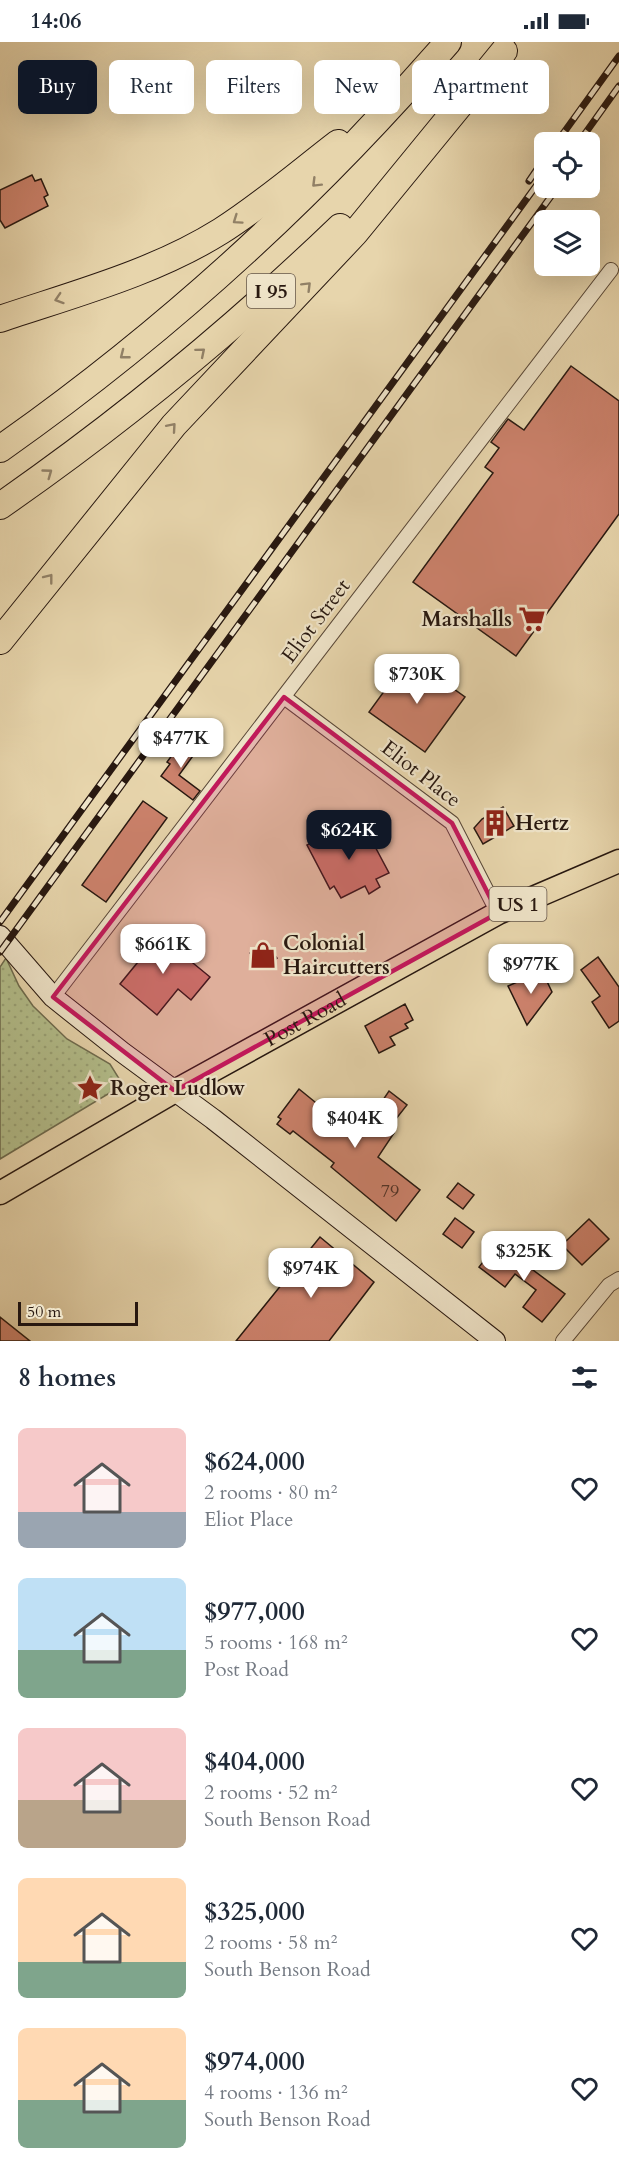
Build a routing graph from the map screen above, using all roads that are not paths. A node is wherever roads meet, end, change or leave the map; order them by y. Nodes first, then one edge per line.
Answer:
1 (448, 42) edge
2 (508, 46) edge
3 (400, 96) edge
4 (376, 114) edge
5 (382, 114) edge
6 (611, 270) dead end
7 (0, 319) edge
8 (0, 448) edge
9 (0, 506) edge
10 (25, 609) junction
11 (0, 640) edge
12 (0, 647) edge
13 (284, 697) junction
14 (619, 861) edge
15 (498, 913) junction
16 (0, 936) edge
17 (53, 997) junction
18 (175, 1091) junction
19 (0, 1193) edge
20 (619, 1279) edge
21 (495, 1341) edge
22 (563, 1341) edge

1 - 3 highway, I 95
9 -> 2 highway, I 95
10 -> 2 highway
4 -> 7 highway
5 -> 8 highway, I 95
6 - 13 street, Eliot Street
10 - 11 highway
10 - 12 highway
13 - 15 street, Eliot Place
13 - 17 street, Eliot Street
14 - 15 main road, Post Road / US 1
15 - 18 main road, Post Road / US 1
16 - 17 street
17 - 18 street
18 - 19 main road, Post Road / US 1
18 - 21 street
20 - 22 street

